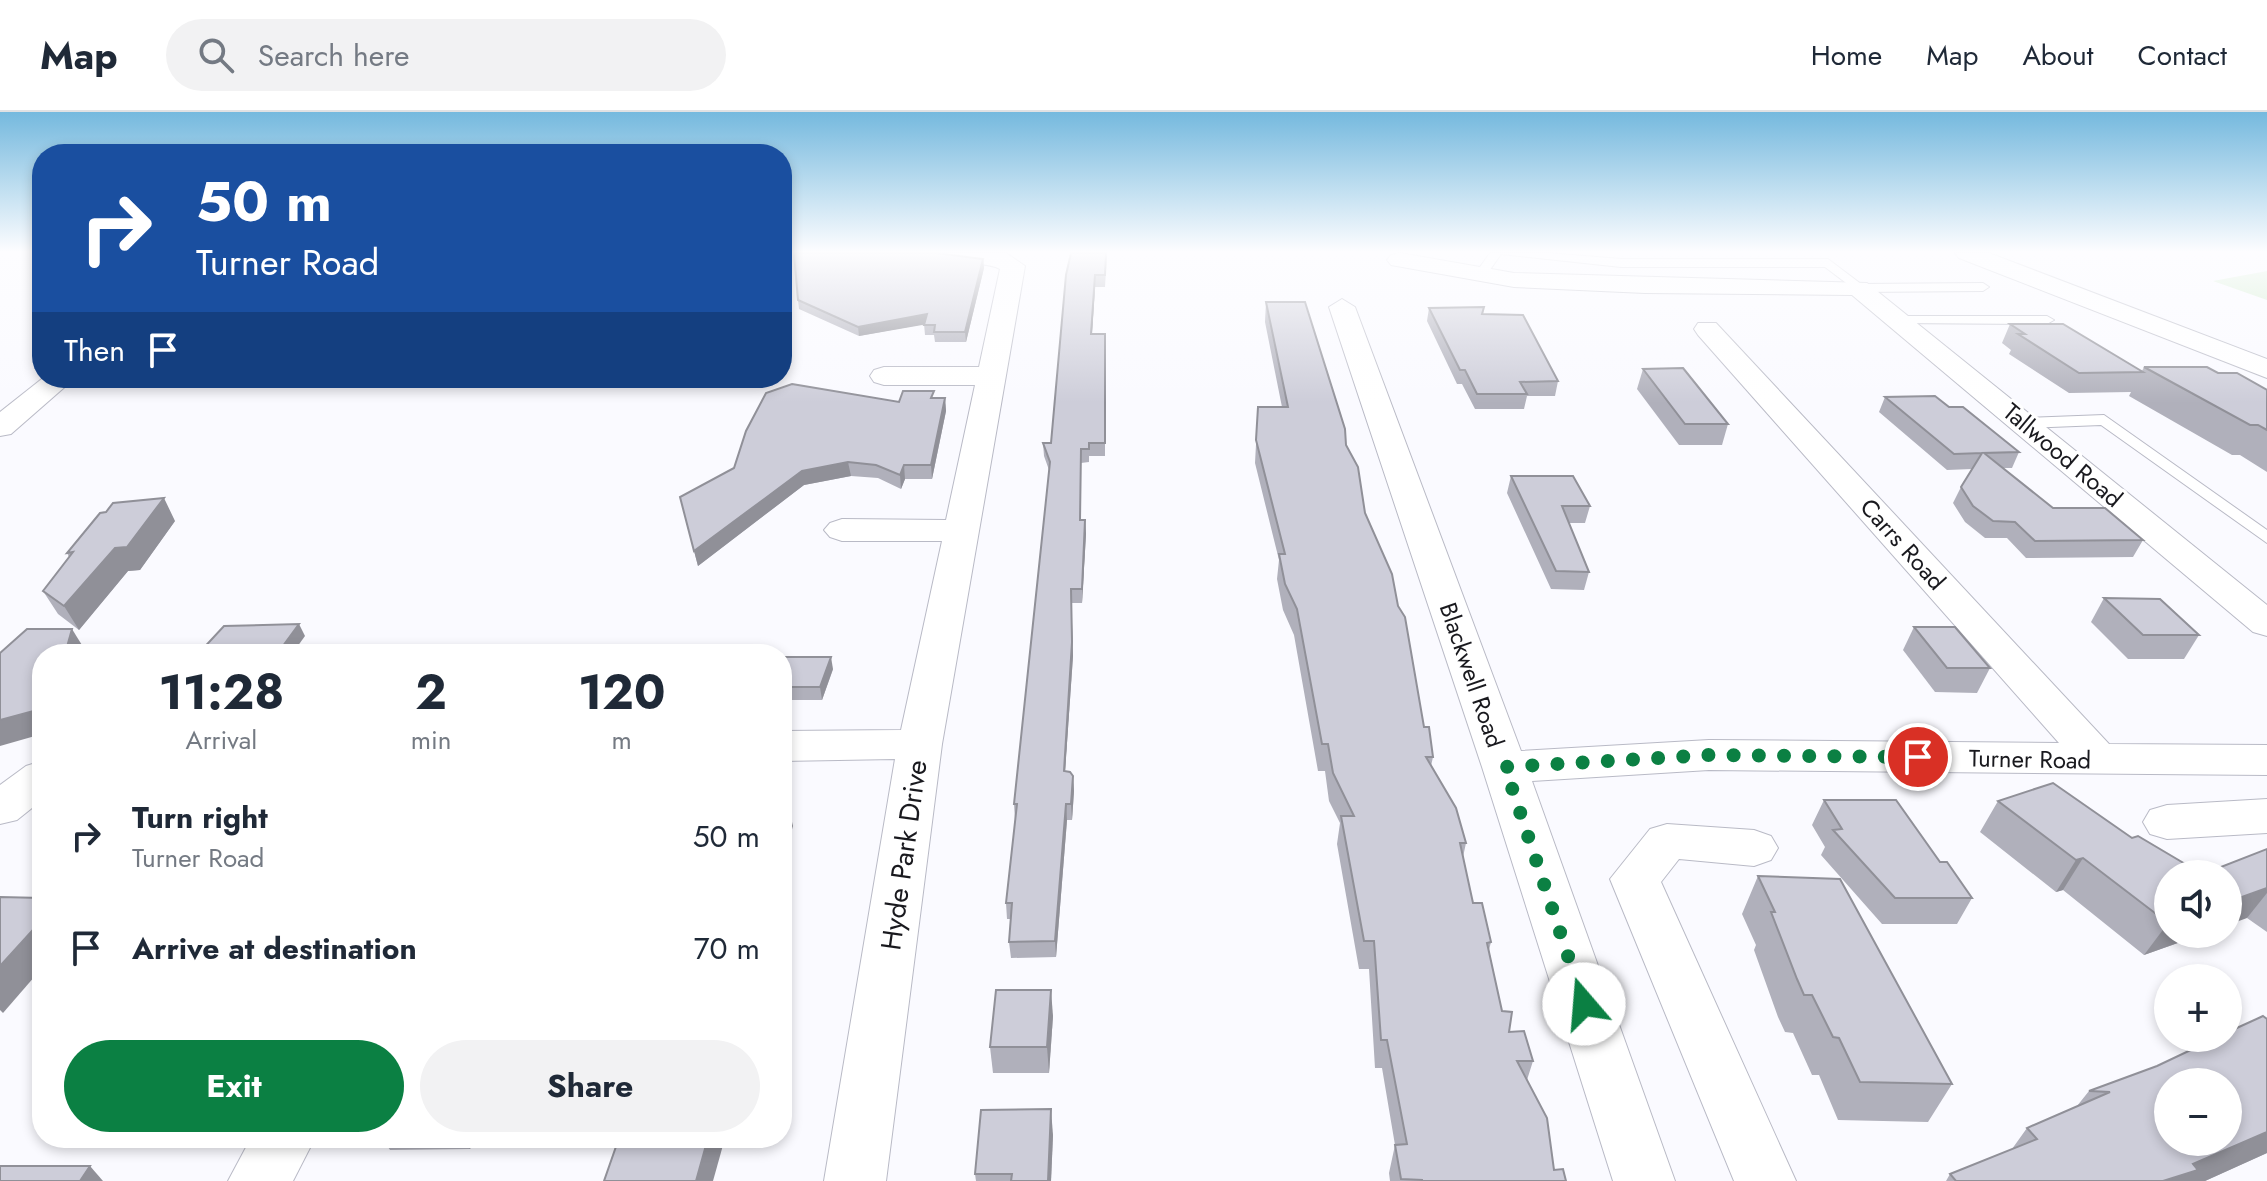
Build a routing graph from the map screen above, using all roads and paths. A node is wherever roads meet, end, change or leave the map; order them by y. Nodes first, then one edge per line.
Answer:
1 (1006, 303) edge
2 (1875, 303) edge
3 (2096, 303) edge
4 (1342, 307) dead end
5 (1895, 320) junction
6 (2047, 320) edge
7 (1707, 329) dead end
8 (2267, 369) edge
9 (884, 376) dead end
10 (992, 376) junction
11 (49, 388) edge
12 (2026, 423) junction
13 (0, 427) edge
14 (842, 530) dead end
15 (961, 531) junction
16 (2267, 538) edge
17 (2218, 587) junction
18 (2267, 588) edge
19 (2267, 624) edge
20 (920, 744) junction
21 (792, 746) edge
22 (2098, 759) junction
23 (2267, 760) edge
24 (1505, 767) junction
25 (32, 784) edge
26 (0, 808) edge
27 (2267, 816) edge
28 (2167, 822) dead end
29 (1754, 848) dead end
30 (279, 1148) edge
31 (259, 1181) edge
32 (855, 1181) edge
33 (1644, 1181) edge
34 (1765, 1181) edge

1 - 10 street, Hyde Park Drive
2 - 5 street, Tallwood Road
3 - 8 street
4 - 24 street, Blackwell Road
5 - 6 lane
5 - 12 street, Tallwood Road
7 - 22 street, Carrs Road
9 - 10 street
10 - 15 street, Hyde Park Drive
11 - 13 street
12 - 16 lane
12 - 17 street, Tallwood Road
14 - 15 street
15 - 20 street, Hyde Park Drive
17 - 18 street
17 - 19 street, Tallwood Road
20 - 21 street
20 - 32 street, Hyde Park Drive
22 - 23 street, Turner Road
22 - 24 street, Turner Road
24 - 33 street, Blackwell Road
25 - 26 street
27 - 28 street
29 - 34 street
30 - 31 street

